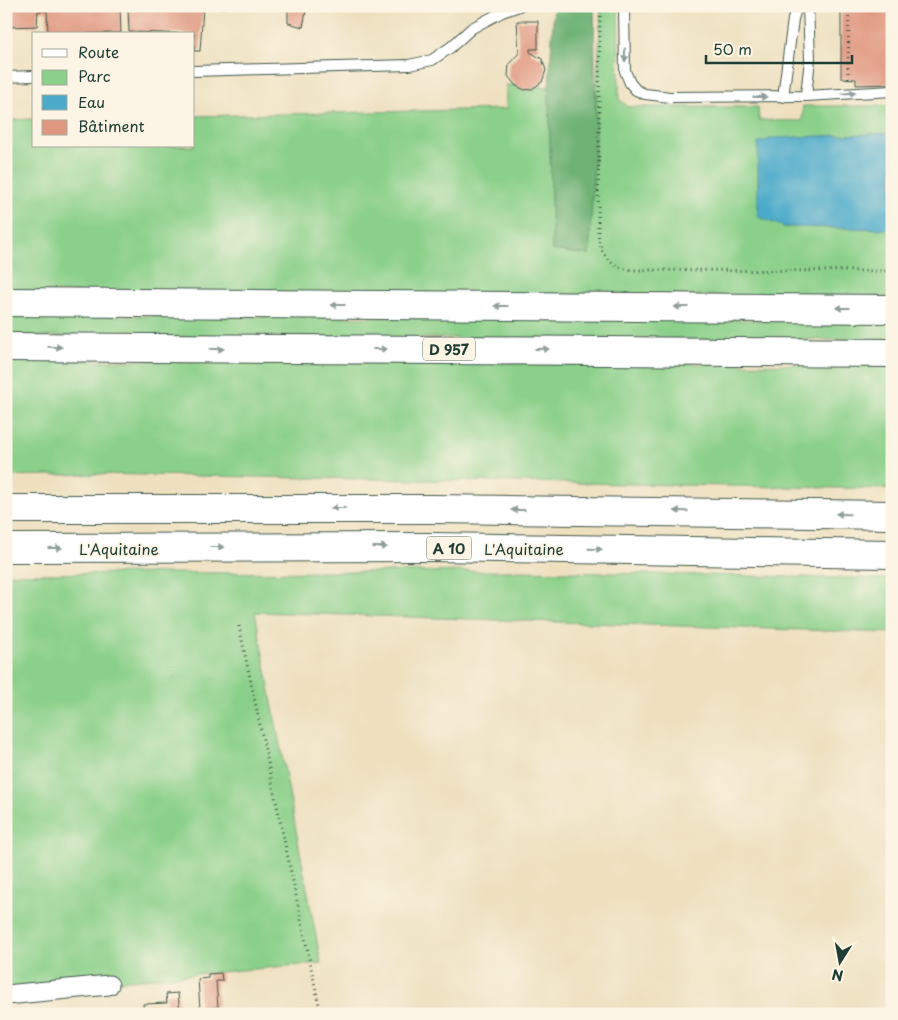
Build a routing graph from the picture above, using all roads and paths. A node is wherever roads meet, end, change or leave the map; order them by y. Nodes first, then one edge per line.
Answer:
1 (519, 6) edge
2 (600, 6) edge
3 (624, 6) edge
4 (797, 6) edge
5 (808, 6) edge
6 (850, 6) edge
7 (195, 71) edge
8 (32, 76) edge
9 (6, 77) edge
10 (848, 78) dead end
11 (892, 91) edge
12 (806, 96) junction
13 (783, 97) junction
14 (892, 271) edge
15 (6, 302) edge
16 (892, 309) edge
17 (6, 347) edge
18 (892, 353) edge
19 (6, 510) edge
20 (892, 515) edge
21 (6, 548) edge
22 (892, 554) edge
23 (239, 626) dead end
24 (110, 985) dead end
25 (6, 995) edge
26 (321, 1014) edge

1 - 7 lane
2 - 14 path
3 -> 13 lane
4 - 13 lane
5 - 12 lane
6 - 10 path
8 - 9 lane
12 -> 11 lane
12 - 13 lane
16 -> 15 main road
17 -> 18 main road, D 957
20 -> 19 main road
21 -> 22 main road, L'Aquitaine / A 10
23 - 26 path
24 - 25 street

